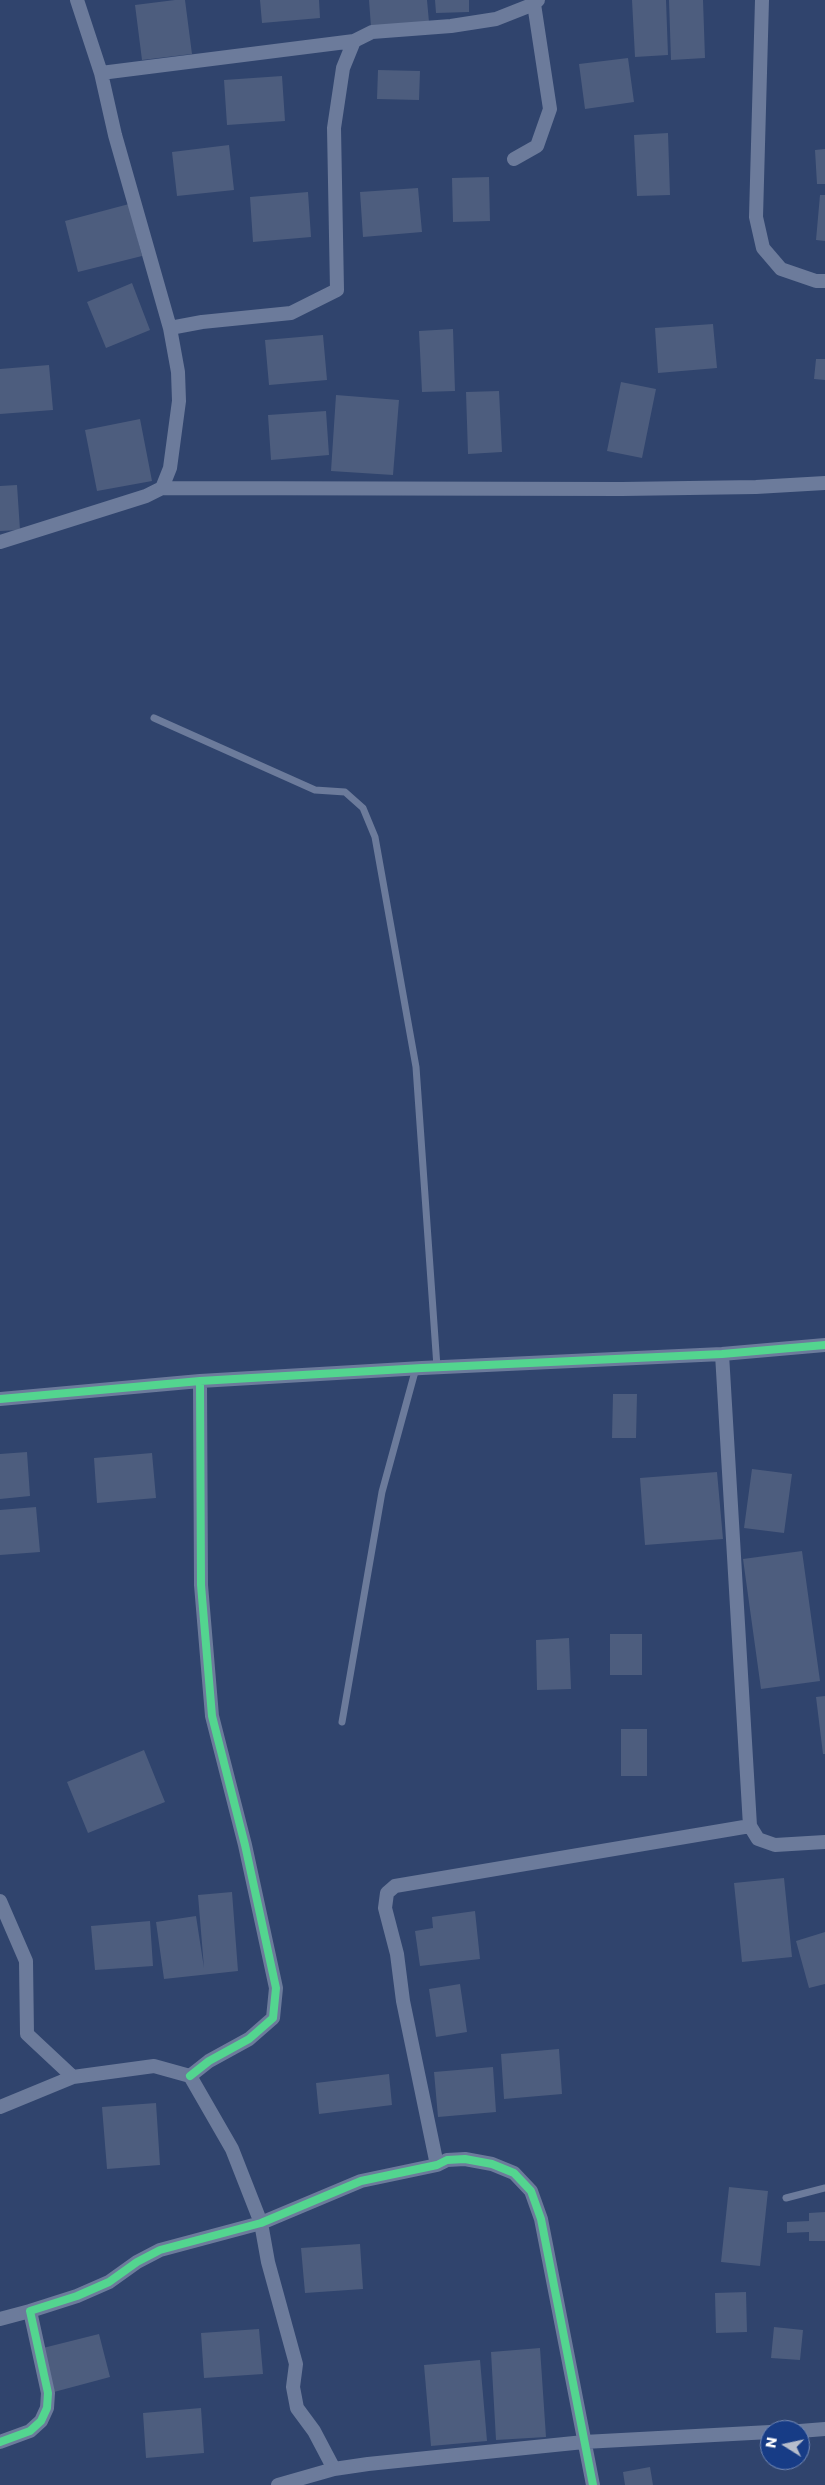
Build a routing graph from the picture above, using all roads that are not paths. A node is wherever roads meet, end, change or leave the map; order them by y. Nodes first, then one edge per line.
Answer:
1 (78, 0) edge
2 (762, 0) edge
3 (536, 2) edge
4 (354, 41) junction
5 (100, 73) junction
6 (514, 160) dead end
7 (825, 281) edge
8 (170, 328) junction
9 (825, 484) edge
10 (162, 488) junction
11 (0, 542) edge
12 (154, 718) dead end
13 (825, 1345) edge
14 (722, 1354) junction
15 (438, 1367) junction
16 (416, 1368) junction
17 (200, 1381) junction
18 (0, 1399) edge
19 (342, 1722) dead end
20 (750, 1826) junction
21 (825, 1842) edge
22 (0, 1901) edge
23 (190, 2076) junction
24 (73, 2077) junction
25 (0, 2107) edge
26 (437, 2165) junction
27 (825, 2188) edge
28 (786, 2198) dead end
29 (261, 2223) junction
30 (30, 2311) junction
31 (0, 2319) edge
32 (825, 2429) edge
33 (810, 2430) edge
34 (760, 2433) edge
35 (0, 2442) edge
36 (584, 2442) junction
37 (334, 2470) junction
38 (278, 2485) edge
39 (593, 2485) edge

1 - 5 street
2 - 7 street
3 - 4 street
3 - 6 street
4 - 5 street
4 - 8 street
5 - 8 street
8 - 10 street
9 - 10 street
10 - 11 street
12 - 15 lane
13 - 14 street
14 - 15 street
14 - 20 street
15 - 16 street
16 - 17 street
16 - 19 lane
17 - 18 street
17 - 23 street
20 - 21 street
20 - 26 street
22 - 24 street
23 - 24 street
23 - 29 street
24 - 25 street
26 - 29 street
26 - 36 street
27 - 28 lane
29 - 30 street
29 - 37 street
30 - 31 street
30 - 35 street
32 - 33 street
34 - 36 street
36 - 37 street
36 - 39 street
37 - 38 street

